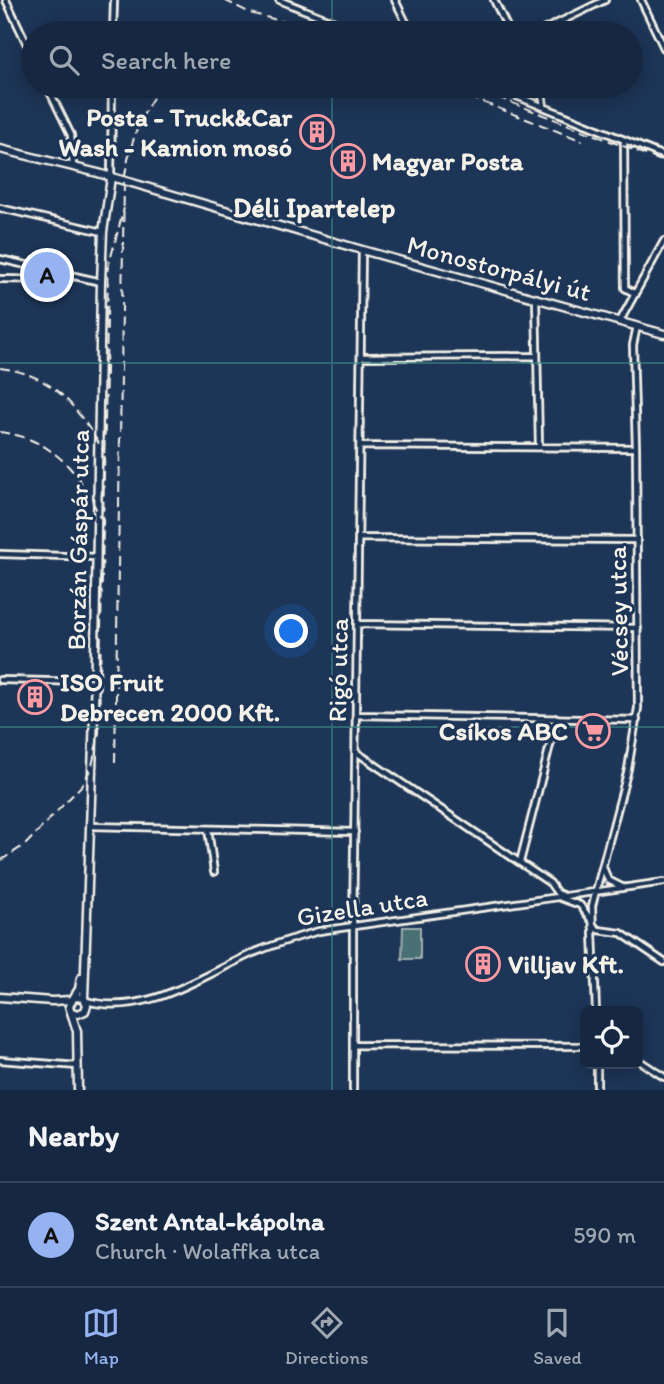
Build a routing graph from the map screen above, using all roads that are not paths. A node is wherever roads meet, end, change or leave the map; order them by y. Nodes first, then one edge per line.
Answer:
1 (6, 0) edge
2 (114, 0) edge
3 (279, 0) edge
4 (395, 0) edge
5 (494, 0) edge
6 (605, 0) edge
7 (641, 0) edge
8 (113, 21) edge
9 (332, 21) edge
10 (405, 21) edge
11 (504, 21) edge
12 (562, 21) edge
13 (21, 32) edge
14 (664, 48) edge
15 (53, 98) edge
16 (112, 98) edge
17 (522, 98) edge
18 (543, 98) edge
19 (544, 107) junction
20 (624, 140) junction
21 (0, 149) edge
22 (664, 156) edge
23 (73, 166) junction
24 (110, 178) junction
25 (0, 208) edge
26 (103, 232) junction
27 (664, 241) edge
28 (362, 250) junction
29 (0, 259) edge
30 (73, 277) junction
31 (0, 279) edge
32 (101, 282) junction
33 (636, 294) junction
34 (536, 297) junction
35 (620, 321) junction
36 (637, 326) junction
37 (664, 334) edge
38 (537, 356) junction
39 (361, 357) junction
40 (360, 446) junction
41 (539, 447) junction
42 (636, 448) junction
43 (359, 538) junction
44 (637, 540) junction
45 (0, 554) edge
46 (97, 556) junction
47 (358, 624) junction
48 (638, 628) junction
49 (0, 680) edge
50 (95, 682) junction
51 (357, 715) junction
52 (558, 718) junction
53 (637, 720) junction
54 (356, 752) junction
55 (90, 826) junction
56 (208, 829) junction
57 (355, 832) junction
58 (520, 862) junction
59 (603, 864) junction
60 (214, 872) dead end
61 (547, 882) junction
62 (664, 882) edge
63 (627, 887) junction
64 (595, 892) junction
65 (563, 896) junction
66 (551, 898) junction
67 (593, 923) junction
68 (353, 926) junction
69 (607, 932) junction
70 (594, 941) junction
71 (85, 945) junction
72 (664, 962) edge
73 (0, 998) edge
74 (73, 999) junction
75 (85, 1000) junction
76 (52, 1002) junction
77 (105, 1005) junction
78 (596, 1006) edge
79 (71, 1010) junction
80 (83, 1012) junction
81 (77, 1031) junction
82 (353, 1045) junction
83 (580, 1046) edge
84 (0, 1060) edge
85 (643, 1063) edge
86 (78, 1066) junction
87 (597, 1069) edge
88 (664, 1077) edge
89 (78, 1090) edge
90 (353, 1090) edge
91 (597, 1090) edge

1 - 13 street
2 - 8 street
3 - 9 street
4 - 10 street
5 - 11 street
6 - 12 street
7 - 14 street
15 - 23 street
16 - 24 street
17 - 19 street
18 - 19 street
19 - 20 street
20 - 22 street
20 - 33 street
21 - 23 street, Monostorpályi út
23 - 24 street, Monostorpályi út
24 - 26 street, Borzán Gáspár utca
24 - 28 street, Monostorpályi út
25 - 26 street
26 - 32 street, Borzán Gáspár utca
27 - 33 street
28 - 34 street, Monostorpályi út
28 - 39 street, Rigó utca
29 - 30 street
30 - 31 street
30 - 32 street
32 - 46 street, Borzán Gáspár utca
33 - 35 street
34 - 35 street, Monostorpályi út
34 - 38 street
35 - 36 street, Monostorpályi út
36 - 37 street, Monostorpályi út
36 - 42 street, Vécsey utca
38 - 39 street
38 - 41 street
39 - 40 street, Rigó utca
40 - 41 street
40 - 43 street, Rigó utca
41 - 42 street
42 - 44 street, Vécsey utca
43 - 44 street
43 - 47 street, Rigó utca
44 - 48 street, Vécsey utca
45 - 46 street
46 - 50 street, Borzán Gáspár utca
47 - 48 street
47 - 51 street, Rigó utca
48 - 53 street, Vécsey utca
49 - 50 street
50 - 55 street, Borzán Gáspár utca
51 - 52 street
51 - 54 street, Rigó utca
52 - 53 street
52 - 58 street
53 - 59 street, Vécsey utca
54 - 57 street, Rigó utca
54 - 58 street
55 - 56 street
55 - 71 street, Borzán Gáspár utca
56 - 57 street
56 - 60 street
57 - 68 street, Rigó utca
58 - 61 street
59 - 63 street
59 - 64 street, Vécsey utca
61 - 65 street
61 - 66 street
62 - 63 street, Gizella utca
63 - 64 street, Gizella utca
64 - 65 street, Gizella utca
64 - 67 street, Vécsey utca
65 - 66 street, Gizella utca
66 - 67 street
66 - 68 street, Gizella utca
67 - 69 street
67 - 70 street, Vécsey utca
68 - 77 street, Gizella utca
68 - 82 street, Rigó utca
69 - 70 street
69 - 72 street
70 - 78 street, Vécsey utca
71 - 74 street, Borzán Gáspár utca
71 - 75 street, Borzán Gáspár utca
73 - 76 street
74 - 75 street
74 - 76 street
74 - 79 street, Borzán Gáspár utca
75 - 77 street, Gizella utca
75 - 80 street, Borzán Gáspár utca
76 - 79 street
77 - 80 street, Gizella utca
79 - 80 street
79 - 81 street
80 - 81 street, Borzán Gáspár utca
81 - 86 street
82 - 83 street
82 - 90 street, Rigó utca
84 - 86 street
85 - 88 street
86 - 89 street
87 - 91 street

